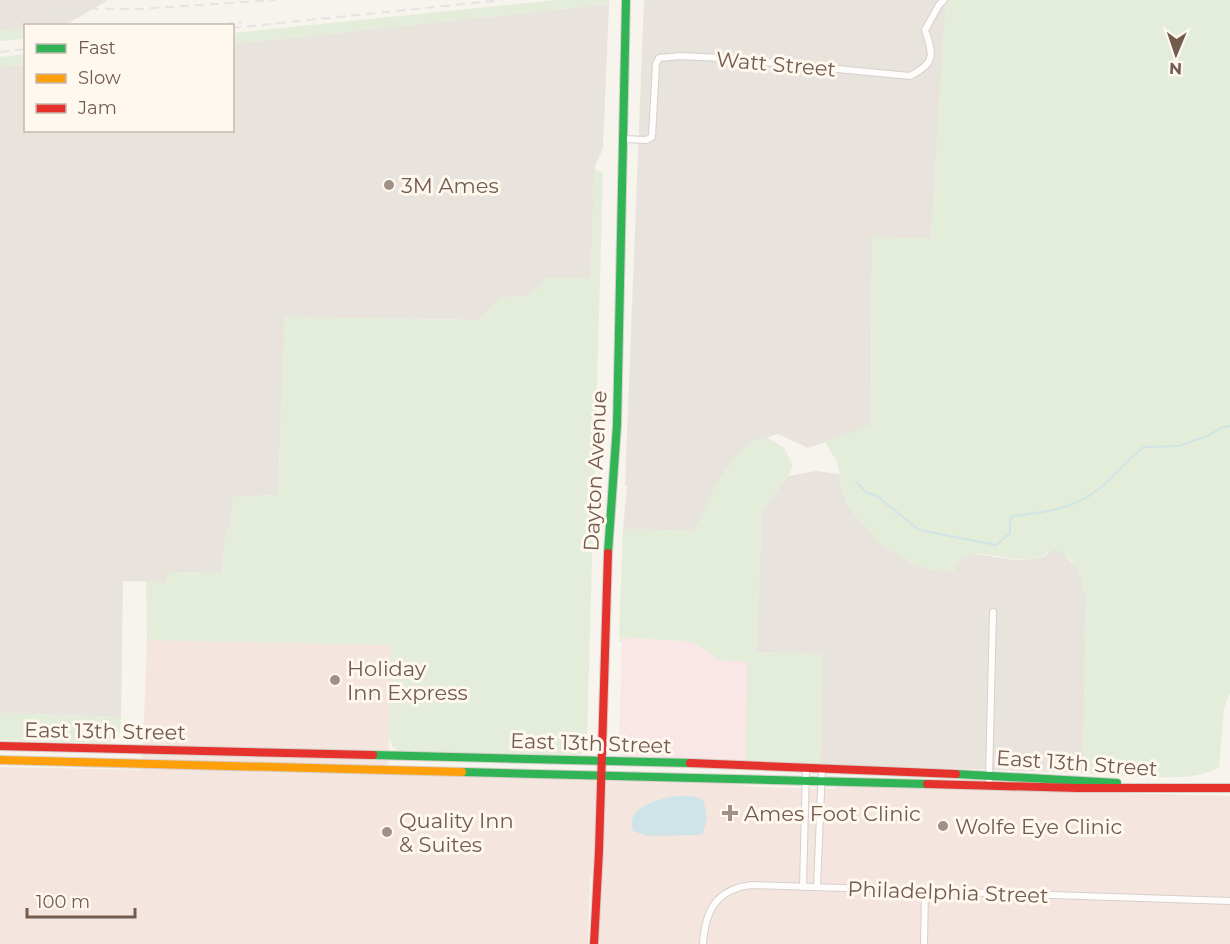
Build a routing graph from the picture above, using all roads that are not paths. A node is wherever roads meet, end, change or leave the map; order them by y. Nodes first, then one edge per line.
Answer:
1 (626, 0) edge
2 (944, 0) edge
3 (624, 139) junction
4 (993, 612) dead end
5 (0, 746) edge
6 (0, 760) edge
7 (602, 761) junction
8 (807, 768) junction
9 (822, 768) junction
10 (601, 774) junction
11 (989, 776) junction
12 (806, 780) junction
13 (821, 781) junction
14 (989, 786) junction
15 (1180, 788) junction
16 (1230, 788) edge
17 (803, 886) junction
18 (818, 887) junction
19 (925, 892) junction
20 (1230, 901) edge
21 (594, 944) edge
22 (703, 944) edge
23 (924, 944) edge

1 - 3 main road, Dayton Avenue
2 - 3 street, Watt Street
3 - 7 main road, Dayton Avenue
4 - 11 street
5 - 7 main road, East 13th Street
6 - 10 main road, East 13th Street
7 - 8 main road, East 13th Street
7 - 10 main road, Dayton Avenue
8 - 9 main road, East 13th Street
8 - 12 street
9 - 11 main road, East 13th Street
9 - 13 street
10 - 12 main road, East 13th Street
10 - 21 main road, Dayton Avenue
11 - 14 street
11 - 15 main road, East 13th Street
12 - 13 main road, East 13th Street
12 - 17 street
13 - 14 main road, East 13th Street
13 - 18 street
14 - 15 main road, East 13th Street
15 - 16 main road, East 13th Street
17 - 18 street, Philadelphia Street
17 - 22 street, Philadelphia Street
18 - 19 street, Philadelphia Street
19 - 20 street, Philadelphia Street
19 - 23 street

